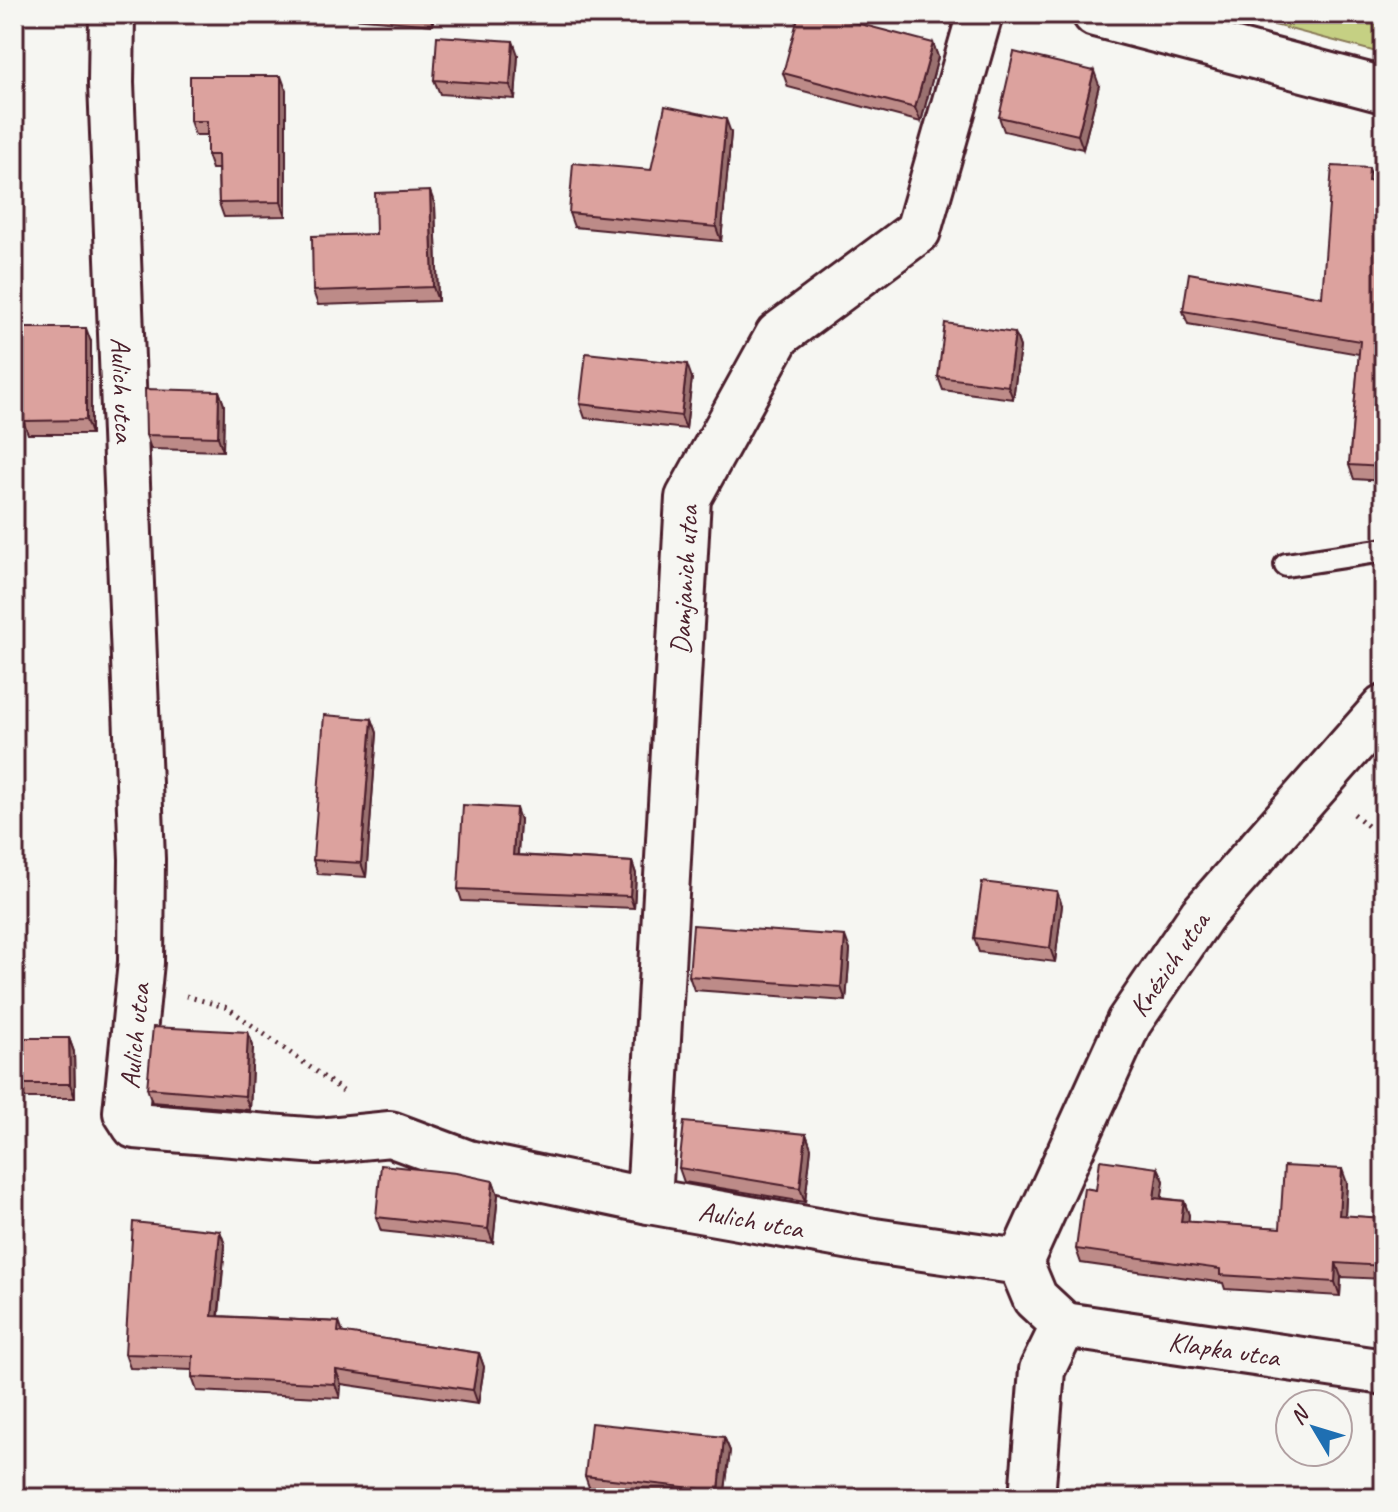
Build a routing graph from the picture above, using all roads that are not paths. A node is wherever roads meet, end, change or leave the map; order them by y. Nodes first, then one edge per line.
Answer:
1 (112, 14) edge
2 (980, 14) edge
3 (1095, 14) edge
4 (1384, 90) edge
5 (1384, 550) edge
6 (1286, 565) dead end
7 (1384, 708) edge
8 (649, 1201) junction
9 (1020, 1262) junction
10 (1064, 1325) junction
11 (1384, 1372) edge
12 (1032, 1498) edge

1 - 8 street, Aulich utca
2 - 8 street, Damjanich utca
3 - 4 street
5 - 6 lane
7 - 9 street, Knézich utca
8 - 9 street, Aulich utca
9 - 10 street
10 - 11 street, Klapka utca
10 - 12 street

